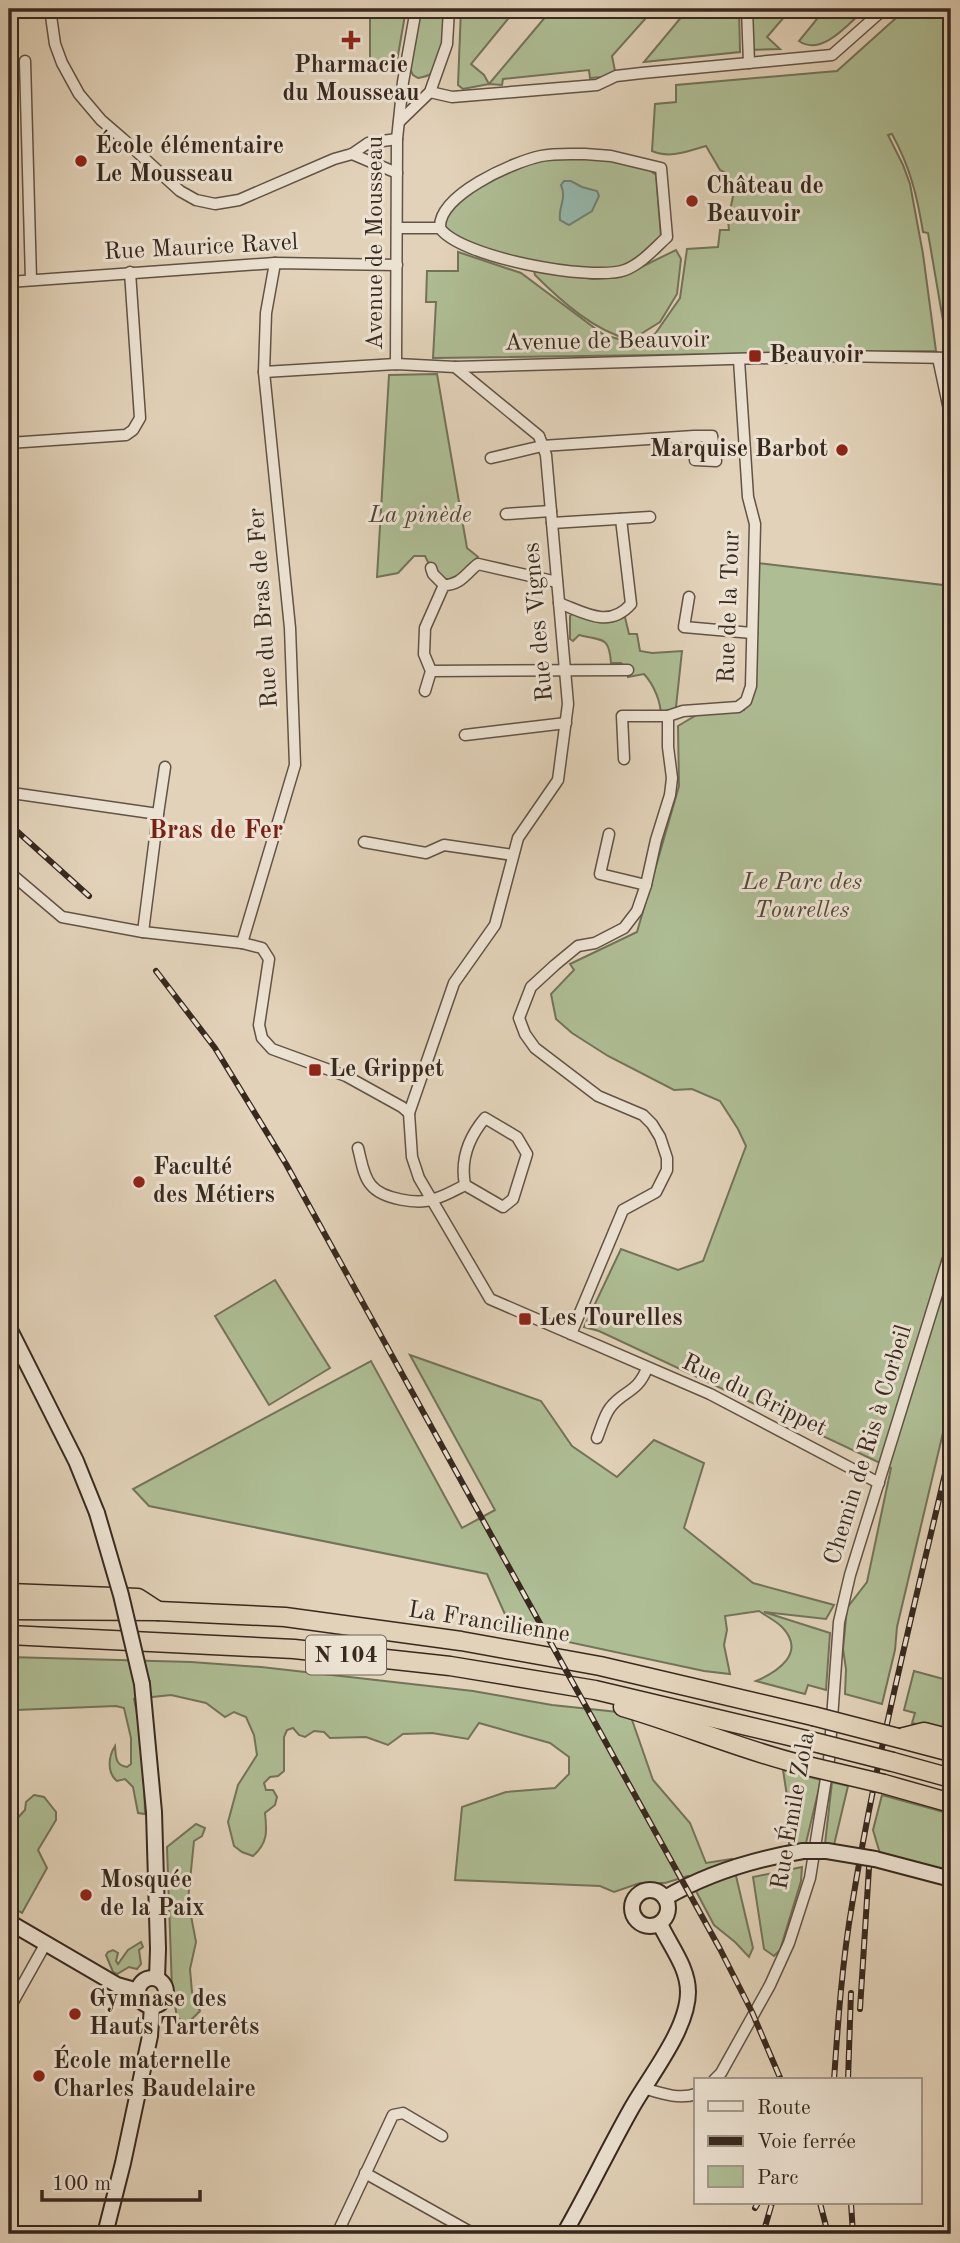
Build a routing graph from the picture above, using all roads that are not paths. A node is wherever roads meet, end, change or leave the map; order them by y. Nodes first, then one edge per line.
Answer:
1 (50, 9) edge
2 (416, 9) edge
3 (449, 9) edge
4 (747, 9) edge
5 (884, 9) edge
6 (26, 61) dead end
7 (749, 63) junction
8 (430, 92) junction
9 (398, 122) junction
10 (397, 139) junction
11 (352, 154) junction
12 (397, 173) junction
13 (397, 228) junction
14 (440, 228) junction
15 (275, 263) junction
16 (397, 265) junction
17 (130, 272) junction
18 (31, 280) junction
19 (9, 282) edge
20 (938, 358) junction
21 (951, 358) edge
22 (738, 360) junction
23 (396, 364) junction
24 (455, 367) junction
25 (264, 372) junction
26 (951, 419) edge
27 (694, 436) dead end
28 (9, 443) edge
29 (542, 446) junction
30 (491, 458) dead end
31 (551, 511) junction
32 (506, 514) dead end
33 (650, 517) dead end
34 (621, 519) junction
35 (552, 523) junction
36 (431, 568) dead end
37 (557, 582) junction
38 (444, 584) junction
39 (689, 597) dead end
40 (559, 603) junction
41 (752, 633) junction
42 (628, 670) dead end
43 (431, 671) junction
44 (565, 671) junction
45 (425, 691) dead end
46 (668, 716) junction
47 (566, 723) junction
48 (465, 735) dead end
49 (624, 759) dead end
50 (165, 767) dead end
51 (9, 791) edge
52 (158, 814) junction
53 (609, 834) dead end
54 (364, 842) dead end
55 (513, 855) junction
56 (9, 872) edge
57 (646, 885) junction
58 (143, 932) junction
59 (242, 943) junction
60 (409, 1113) junction
61 (358, 1148) dead end
62 (465, 1185) junction
63 (432, 1200) junction
64 (951, 1249) edge
65 (9, 1328) edge
66 (570, 1334) junction
67 (647, 1368) junction
68 (597, 1438) dead end
69 (879, 1483) junction
70 (9, 1593) edge
71 (9, 1610) edge
72 (159, 1611) junction
73 (9, 1635) edge
74 (837, 1655) joint
75 (536, 1681) junction
76 (898, 1738) junction
77 (951, 1738) edge
78 (951, 1752) edge
79 (951, 1777) edge
80 (951, 1803) edge
81 (951, 1879) edge
82 (665, 1898) junction
83 (9, 1922) edge
84 (660, 1924) junction
85 (46, 1943) junction
86 (157, 1978) junction
87 (138, 1991) junction
88 (152, 2006) junction
89 (9, 2009) edge
90 (716, 2078) edge
91 (643, 2088) junction
92 (694, 2095) edge
93 (442, 2136) dead end
94 (365, 2173) junction
95 (105, 2234) edge
96 (337, 2234) edge
97 (474, 2234) edge
98 (564, 2234) edge

1 - 11 street
2 - 9 street, Avenue de Mousseau
3 - 8 street, Avenue de Mousseau
4 - 7 street
5 - 7 street
6 - 18 street
7 - 8 street
8 - 9 street, Avenue de Mousseau
9 - 10 street, Avenue de Mousseau
10 - 11 street
10 - 12 street, Avenue de Mousseau
11 - 12 street
12 - 13 street, Avenue de Mousseau
13 - 14 street
13 - 16 street, Avenue de Mousseau
14 - 14 street
15 - 16 street, Rue Maurice Ravel
15 - 17 street, Rue Maurice Ravel
15 - 25 street, Rue du Bras de Fer
16 - 23 street, Avenue de Mousseau
17 - 18 street, Rue Maurice Ravel
17 - 28 street
18 - 19 street, Rue Maurice Ravel
20 - 21 street, Avenue de Beauvoir
20 - 22 street, Avenue de Beauvoir
20 - 26 street
22 - 24 street, Avenue de Beauvoir
22 - 41 street, Rue de la Tour
23 - 24 street, Avenue de Beauvoir
23 - 25 street, Avenue de Beauvoir
24 - 29 street
25 - 59 street, Rue du Bras de Fer
27 - 29 street
29 - 30 street
29 - 31 street, Rue des Vignes
31 - 32 street, Rue des Vignes
31 - 35 street, Rue des Vignes
33 - 34 street
34 - 35 street
34 - 40 street
35 - 37 street, Rue des Vignes
36 - 38 street
37 - 38 street
37 - 40 street, Rue des Vignes
38 - 43 street
39 - 41 street
40 - 44 street, Rue des Vignes
41 - 46 street, Rue de la Tour
42 - 44 street
43 - 44 street
43 - 45 street
44 - 47 street, Rue des Vignes
46 - 49 street
46 - 57 street
47 - 48 street
47 - 55 street, Rue des Vignes
50 - 52 street
51 - 52 street
52 - 58 street
53 - 57 street
54 - 55 street
55 - 60 street, Rue des Vignes
56 - 58 street
57 - 66 street
58 - 59 street
59 - 60 street
60 - 63 street, Rue du Grippet
61 - 63 street
62 - 62 street
62 - 63 street
63 - 66 street, Rue du Grippet
64 - 69 street, Chemin de Ris à Corbeil
65 - 86 street, bridge
66 - 67 street, Rue du Grippet
67 - 68 street, Rue du Grippet
67 - 69 street, Rue du Grippet
69 - 74 street, Chemin de Ris à Corbeil
70 - 72 highway
71 - 72 highway, La Francilienne / N 104
72 - 76 highway, La Francilienne / N 104, bridge
73 - 75 highway, La Francilienne / N 104
74 - 90 street, Rue Émile Zola
75 - 79 highway, La Francilienne / N 104, bridge
75 - 80 highway, bridge
76 - 77 highway
76 - 78 highway, La Francilienne / N 104
81 - 82 street, bridge
82 - 84 street
82 - 84 street
83 - 85 street
84 - 91 street
85 - 87 street
85 - 89 street
86 - 87 street
86 - 88 street
87 - 88 street
88 - 95 street
91 - 92 street
91 - 98 street
93 - 94 street
94 - 96 street
94 - 97 street

